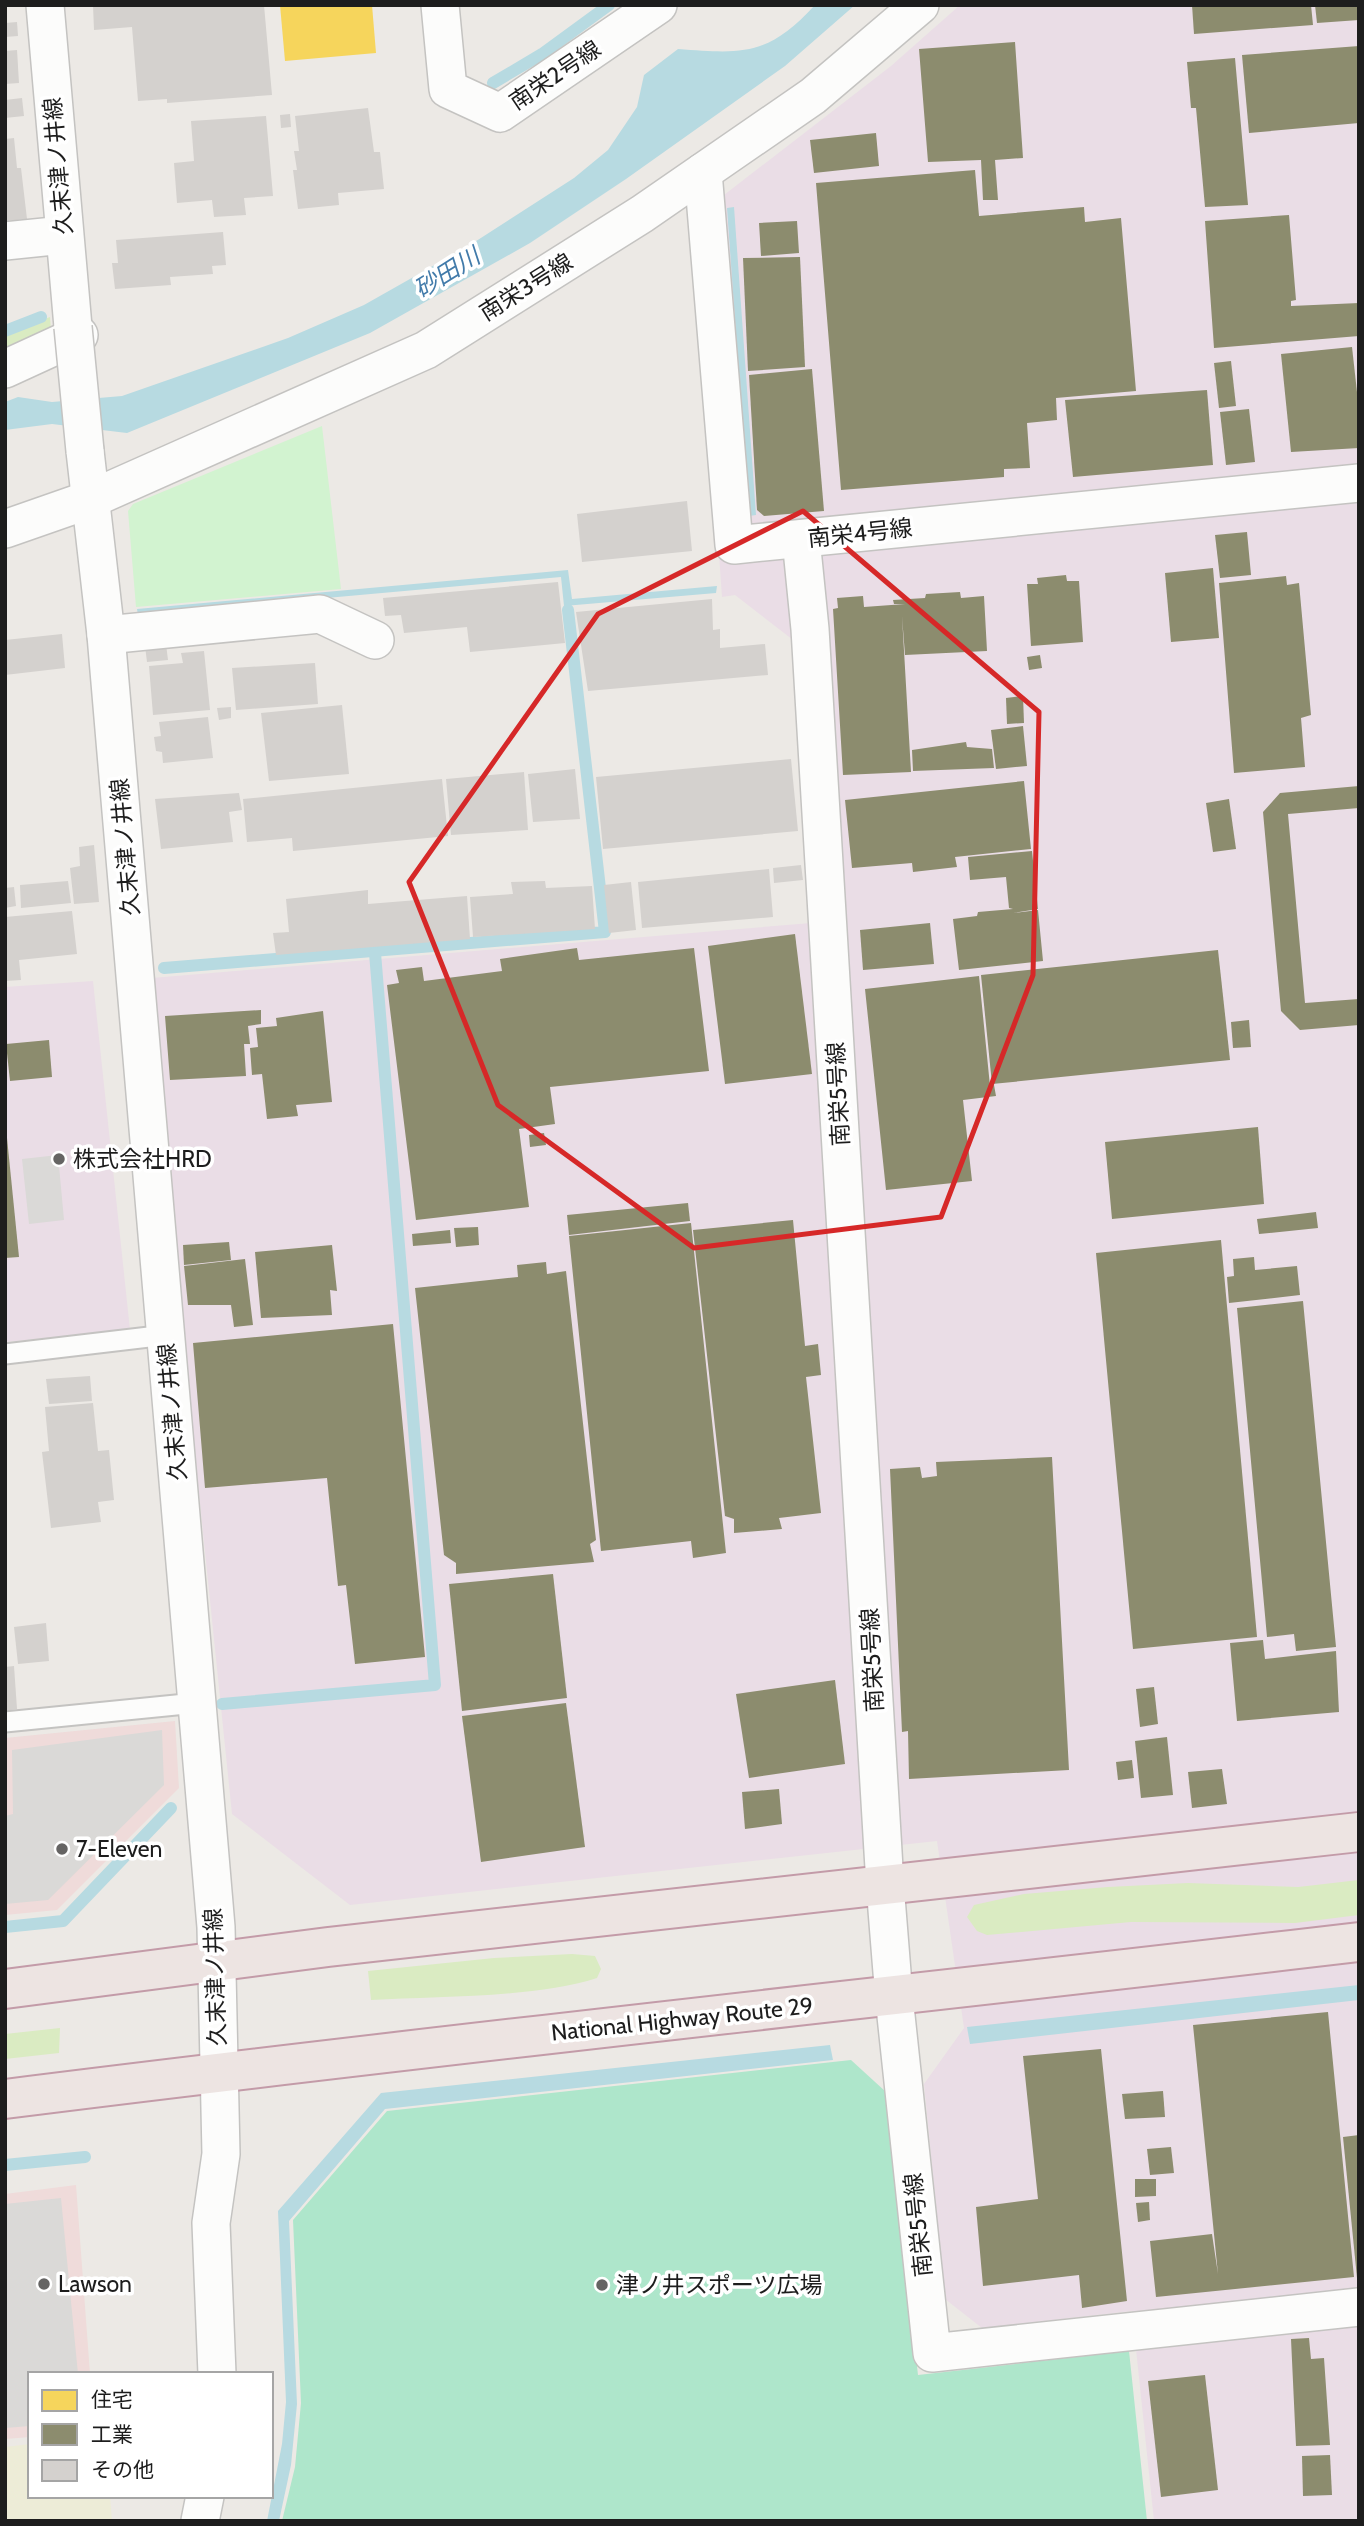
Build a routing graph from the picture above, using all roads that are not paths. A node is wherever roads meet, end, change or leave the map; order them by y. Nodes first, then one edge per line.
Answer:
1 (44, 5) edge
2 (440, 5) edge
3 (658, 5) edge
4 (920, 5) edge
5 (703, 172) junction
6 (64, 235) junction
7 (5, 241) edge
8 (76, 331) junction
9 (5, 369) edge
10 (1359, 483) edge
11 (91, 499) junction
12 (5, 529) edge
13 (801, 539) junction
14 (106, 635) junction
15 (375, 640) dead end
16 (166, 1335) junction
17 (5, 1354) edge
18 (196, 1703) junction
19 (5, 1722) edge
20 (1359, 1832) edge
21 (885, 1885) junction
22 (1359, 1942) edge
23 (215, 1961) junction
24 (5, 1989) edge
25 (894, 1997) junction
26 (219, 2072) junction
27 (5, 2099) edge
28 (1359, 2307) edge
29 (216, 2372) edge
30 (205, 2498) edge
31 (200, 2521) edge

1 - 6 street, 久末津ノ井線
2 - 3 street, 南栄2号線
4 - 5 street, 南栄3号線
5 - 11 street, 南栄3号線
5 - 13 street, 南栄4号線
6 - 7 street
6 - 8 street, 久末津ノ井線
8 - 9 street
8 - 11 street, 久末津ノ井線, bridge
10 - 13 street, 南栄4号線
11 - 12 street, 南栄3号線
11 - 14 street, 久末津ノ井線
13 - 21 street, 南栄5号線
14 - 15 street
14 - 16 street, 久末津ノ井線
16 - 17 lane
16 - 18 street, 久末津ノ井線
18 - 19 lane
18 - 23 street, 久末津ノ井線
20 - 21 highway
21 - 23 highway
21 - 25 street, 南栄5号線
22 - 25 highway, National Highway Route 29
23 - 24 highway
23 - 26 street, 久末津ノ井線
25 - 26 highway, National Highway Route 29
25 - 28 street, 南栄5号線
26 - 27 highway, National Highway Route 29
26 - 29 street, 久末津ノ井線
30 - 31 street

